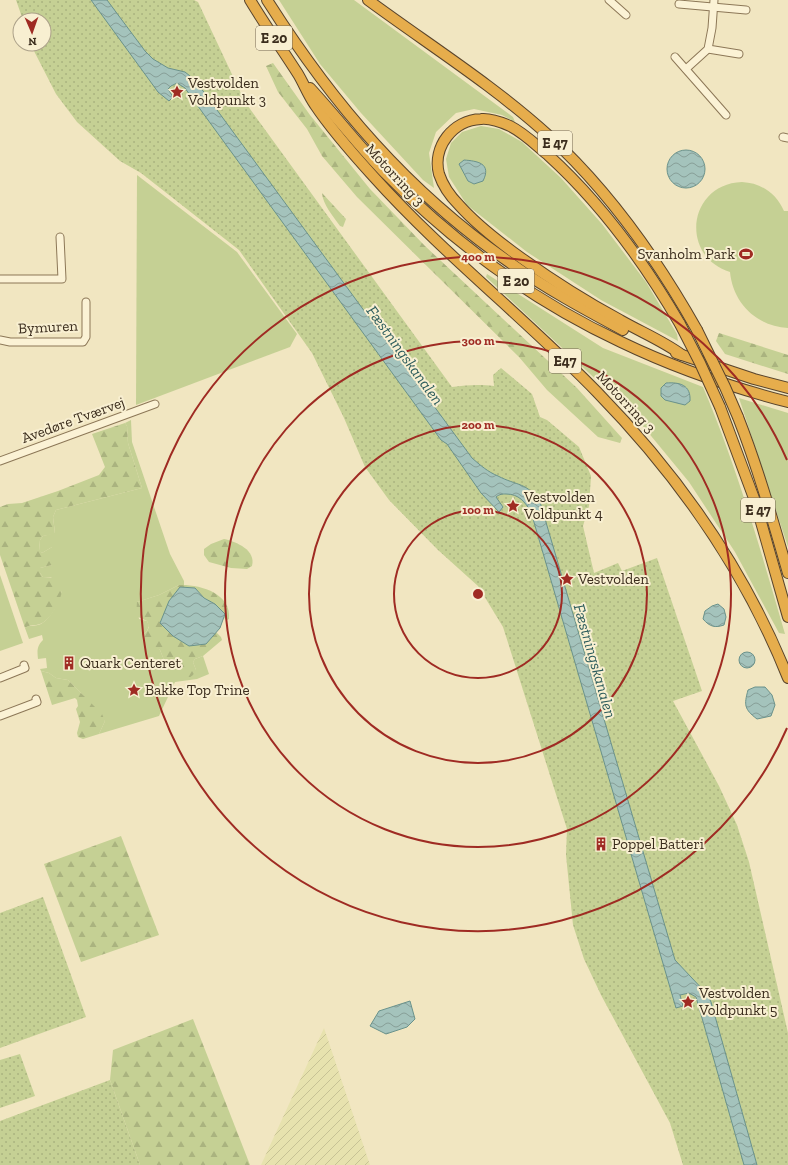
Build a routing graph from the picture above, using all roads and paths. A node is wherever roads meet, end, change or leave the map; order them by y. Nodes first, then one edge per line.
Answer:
1 (250, 0) edge
2 (267, 0) edge
3 (368, 0) edge
4 (609, 0) edge
5 (714, 3) edge
6 (679, 4) dead end
7 (746, 10) dead end
8 (626, 16) dead end
9 (708, 49) junction
10 (739, 54) dead end
11 (675, 57) dead end
12 (686, 69) junction
13 (299, 76) junction
14 (726, 115) dead end
15 (60, 237) dead end
16 (0, 279) edge
17 (86, 302) dead end
18 (0, 340) edge
19 (682, 355) junction
20 (788, 388) edge
21 (788, 402) edge
22 (155, 404) dead end
23 (0, 461) edge
24 (788, 573) edge
25 (788, 617) edge
26 (24, 665) dead end
27 (0, 678) edge
28 (788, 678) edge
29 (36, 698) dead end
30 (0, 716) edge

1 - 13 highway, E 20
2 - 19 highway, E 20
3 - 24 highway, E 47, bridge
4 - 8 street
5 - 6 street
5 - 7 street
5 - 9 street
9 - 10 street
9 - 12 street
11 - 12 street
12 - 14 street
13 - 21 highway, E 20
13 - 28 highway, Motorring 3 / E47
15 - 16 street
17 - 18 street, Bymuren
19 - 20 highway, E 20
19 - 25 highway, E 47, bridge
22 - 23 street, Avedøre Tværvej
26 - 27 street
29 - 30 street

